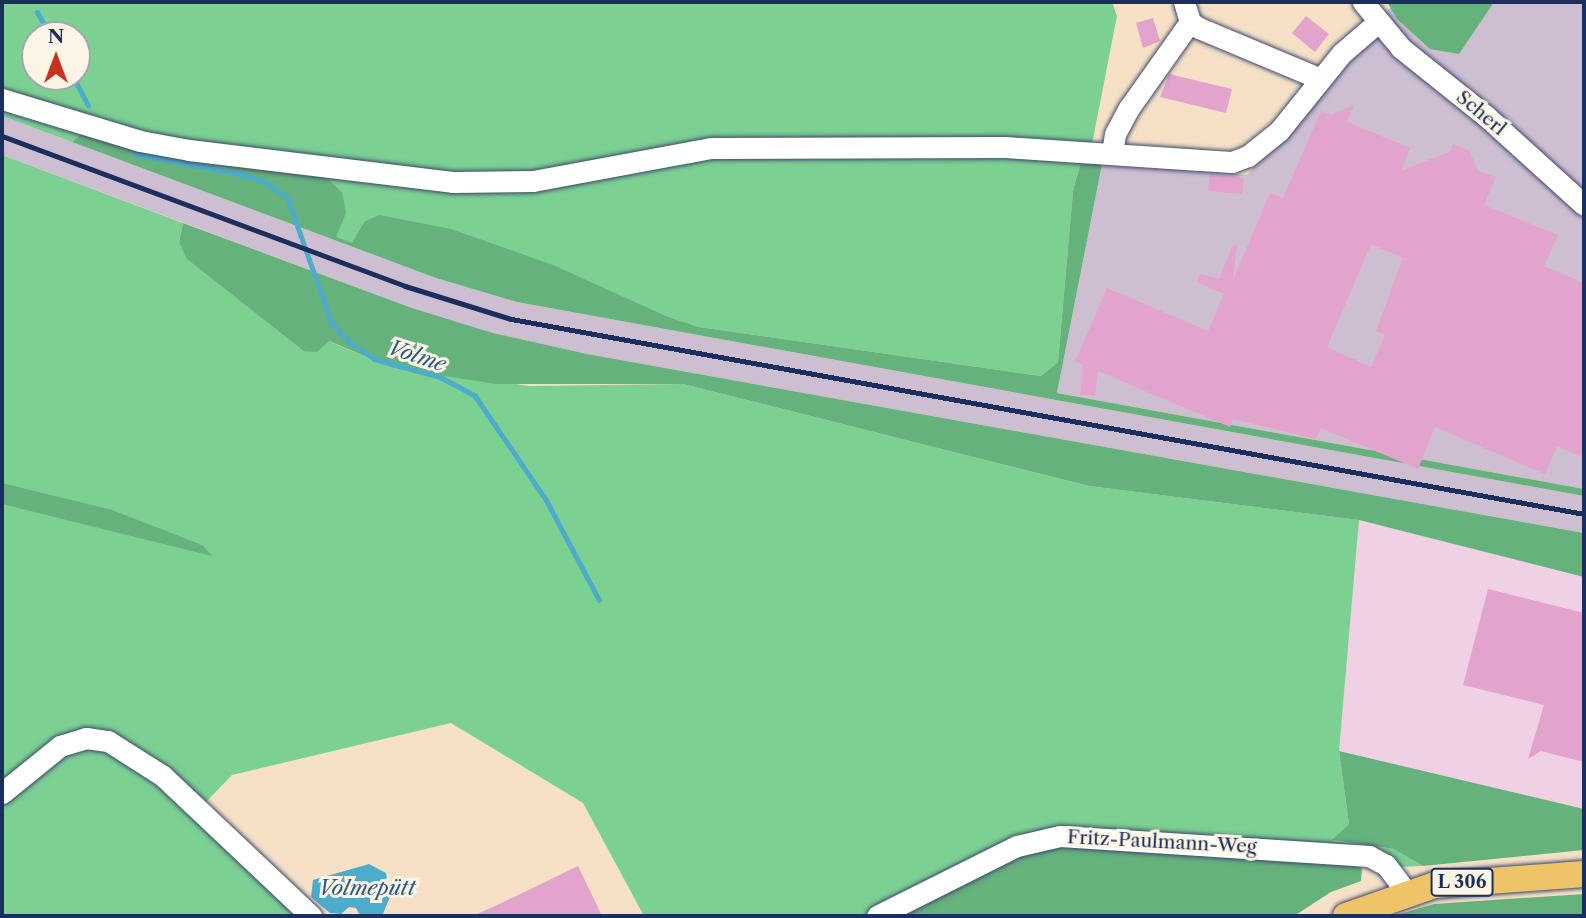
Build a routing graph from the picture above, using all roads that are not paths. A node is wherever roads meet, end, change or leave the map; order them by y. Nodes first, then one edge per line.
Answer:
1 (1363, 2) edge
2 (1187, 12) edge
3 (1377, 23) junction
4 (1321, 79) junction
5 (2, 99) edge
6 (1112, 153) junction
7 (1584, 205) edge
8 (2, 793) edge
9 (1584, 874) edge
10 (1407, 892) junction
11 (311, 916) edge
12 (877, 916) edge
13 (1346, 916) edge

1 - 3 street, Scherl
2 - 4 street
2 - 6 street
3 - 4 street
3 - 7 street, Scherl
4 - 6 street
5 - 6 street
8 - 11 street
9 - 10 main road, L 306
10 - 12 street, Fritz-Paulmann-Weg
10 - 13 main road, L 306

